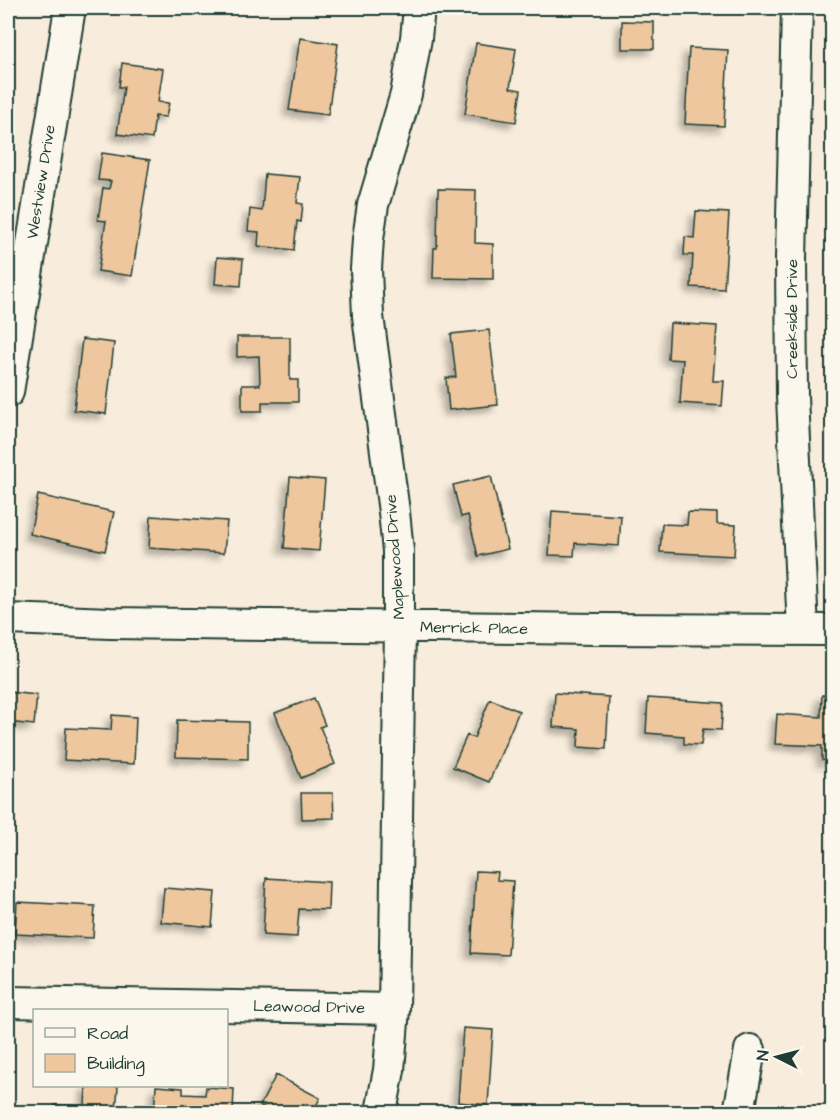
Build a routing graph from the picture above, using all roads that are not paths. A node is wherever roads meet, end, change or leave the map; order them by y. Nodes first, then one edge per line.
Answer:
1 (70, 8) edge
2 (419, 8) edge
3 (797, 8) edge
4 (8, 392) edge
5 (8, 619) edge
6 (400, 627) junction
7 (803, 630) junction
8 (832, 630) edge
9 (8, 1002) edge
10 (394, 1009) junction
11 (750, 1050) dead end
12 (381, 1113) edge
13 (739, 1113) edge

1 - 4 street, Westview Drive
2 - 6 street, Maplewood Drive
3 - 7 street, Creekside Drive
5 - 6 street, Merrick Place
6 - 7 street, Merrick Place
6 - 10 street, Maplewood Drive
7 - 8 street, Merrick Place
9 - 10 street, Leawood Drive
10 - 12 street, Maplewood Drive
11 - 13 street

